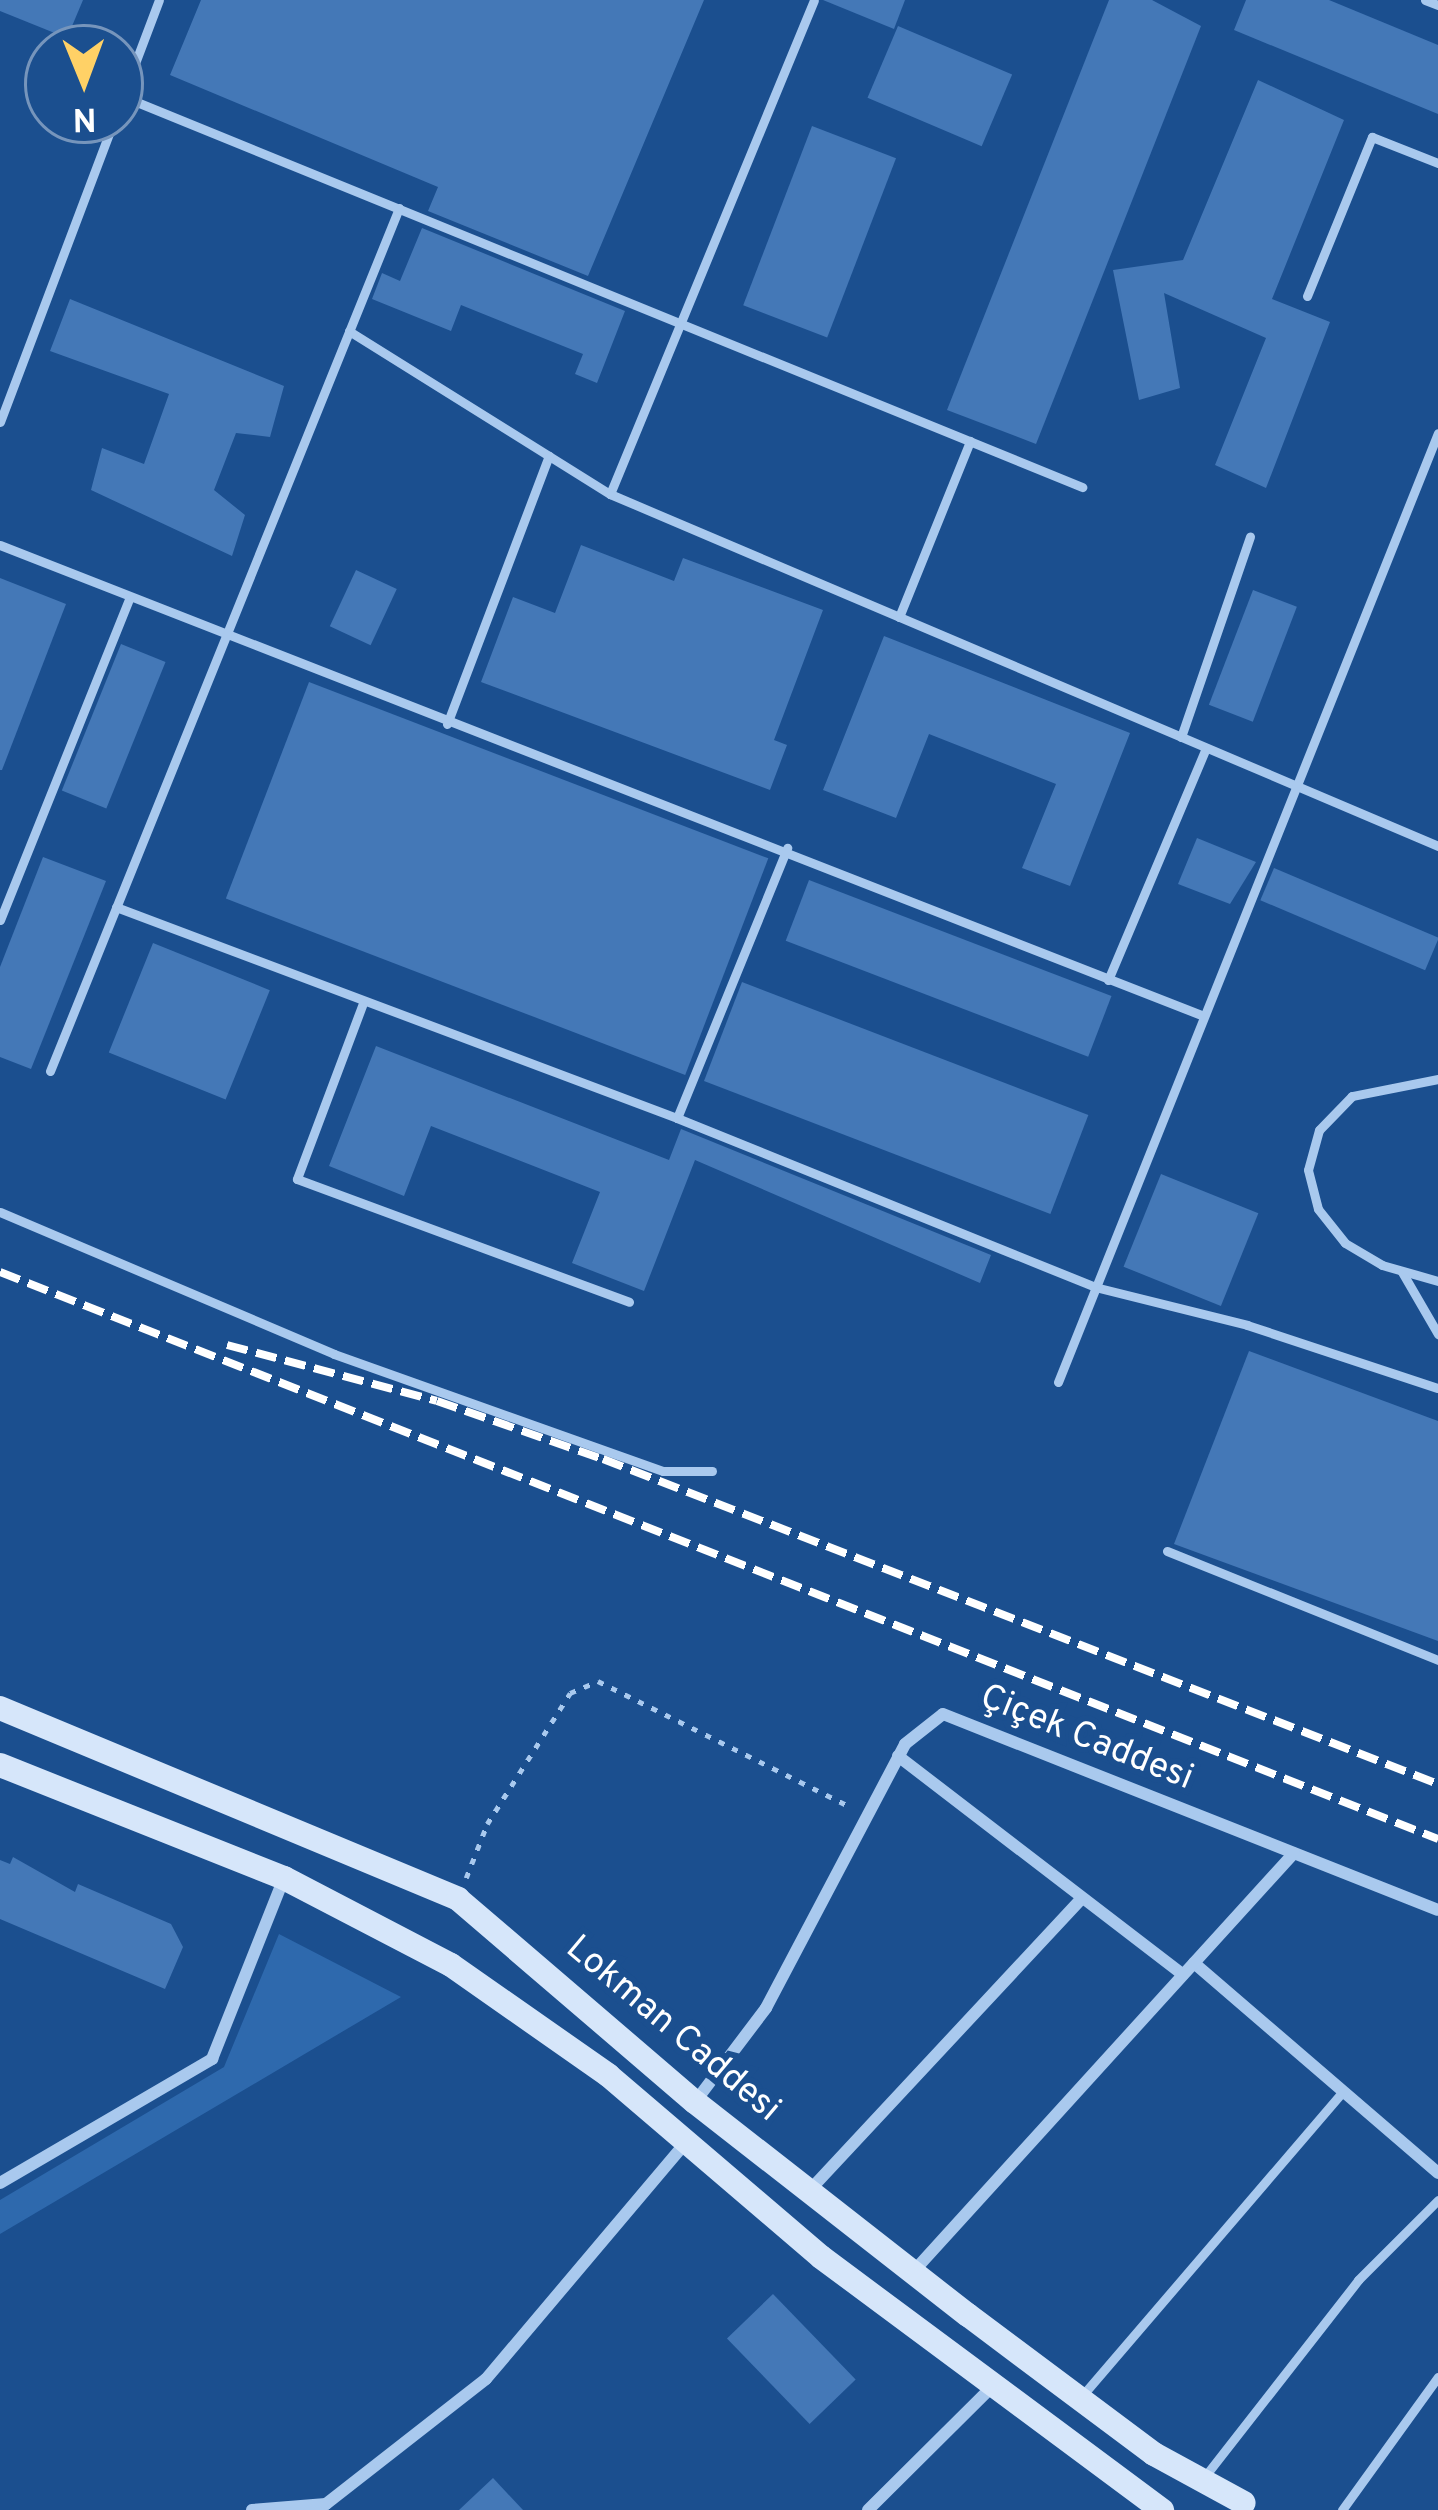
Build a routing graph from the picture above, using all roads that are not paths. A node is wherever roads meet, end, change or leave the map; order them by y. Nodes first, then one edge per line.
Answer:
1 (159, 0) edge
2 (814, 0) edge
3 (1425, 0) edge
4 (1438, 5) edge
5 (144, 39) edge
6 (144, 109) edge
7 (104, 144) edge
8 (1438, 164) edge
9 (399, 208) junction
10 (1307, 296) dead end
11 (680, 323) junction
12 (349, 331) junction
13 (0, 419) edge
14 (1438, 433) edge
15 (970, 441) junction
16 (549, 456) junction
17 (1082, 487) dead end
18 (610, 494) junction
19 (1250, 537) dead end
20 (0, 545) edge
21 (130, 597) junction
22 (898, 617) junction
23 (225, 635) junction
24 (447, 724) junction
25 (1181, 737) junction
26 (1206, 748) junction
27 (1294, 786) junction
28 (1438, 846) edge
29 (787, 848) junction
30 (116, 907) junction
31 (0, 920) edge
32 (1108, 980) junction
33 (363, 1003) junction
34 (1201, 1015) junction
35 (50, 1071) dead end
36 (1438, 1079) edge
37 (677, 1118) junction
38 (0, 1212) edge
39 (1402, 1272) junction
40 (1438, 1281) edge
41 (1095, 1287) junction
42 (629, 1302) dead end
43 (1438, 1334) edge
44 (1058, 1382) dead end
45 (1438, 1388) edge
46 (712, 1472) dead end
47 (1167, 1551) dead end
48 (1438, 1660) edge
49 (0, 1708) edge
50 (898, 1756) junction
51 (0, 1765) edge
52 (1294, 1853) junction
53 (284, 1878) junction
54 (1082, 1898) junction
55 (1438, 1910) edge
56 (1194, 1963) junction
57 (1183, 1975) junction
58 (1343, 2091) junction
59 (695, 2102) junction
60 (686, 2142) junction
61 (1438, 2173) edge
62 (0, 2183) edge
63 (809, 2191) junction
64 (1438, 2200) edge
65 (913, 2272) junction
66 (1438, 2378) edge
67 (991, 2388) junction
68 (1079, 2398) junction
69 (1202, 2480) junction
70 (328, 2507) edge
71 (1246, 2508) edge
72 (252, 2510) edge
73 (868, 2510) edge
74 (1162, 2510) edge
75 (1342, 2510) edge

1 - 5 lane
2 - 11 lane
3 - 4 lane
6 - 9 lane
7 - 13 lane
8 - 10 lane
9 - 11 lane
9 - 12 lane
11 - 15 lane
11 - 18 lane
12 - 16 lane
12 - 23 lane
14 - 27 lane
15 - 17 lane
15 - 22 lane
16 - 18 lane
16 - 24 lane
18 - 22 lane
19 - 25 lane
20 - 21 lane
21 - 23 lane
21 - 31 lane
22 - 25 lane
23 - 24 lane
23 - 30 lane
24 - 29 lane
25 - 26 lane
26 - 27 lane
26 - 32 lane
27 - 28 lane
27 - 34 lane
29 - 32 lane
29 - 37 lane
30 - 33 lane
30 - 35 lane
32 - 34 lane
33 - 37 lane
33 - 42 lane
34 - 41 lane
36 - 39 lane
37 - 41 lane
38 - 46 lane
39 - 40 lane
39 - 43 lane
41 - 44 lane
41 - 45 lane
47 - 48 lane
49 - 59 street, Lokman Caddesi
50 - 52 street, Çiçek Caddesi
50 - 54 street
50 - 59 street, Çiçek Caddesi
51 - 53 street
52 - 55 street, Çiçek Caddesi
52 - 56 street
53 - 60 street
53 - 62 street
54 - 57 street
54 - 63 street
56 - 57 street
56 - 58 street
57 - 65 street
58 - 61 street
58 - 68 lane
59 - 63 street, Lokman Caddesi
60 - 67 street
60 - 70 street
63 - 65 street, Lokman Caddesi
64 - 69 lane
65 - 68 street, Lokman Caddesi
66 - 75 lane
67 - 73 street
67 - 74 street
68 - 69 street, Lokman Caddesi
69 - 71 street, Lokman Caddesi
70 - 72 street

